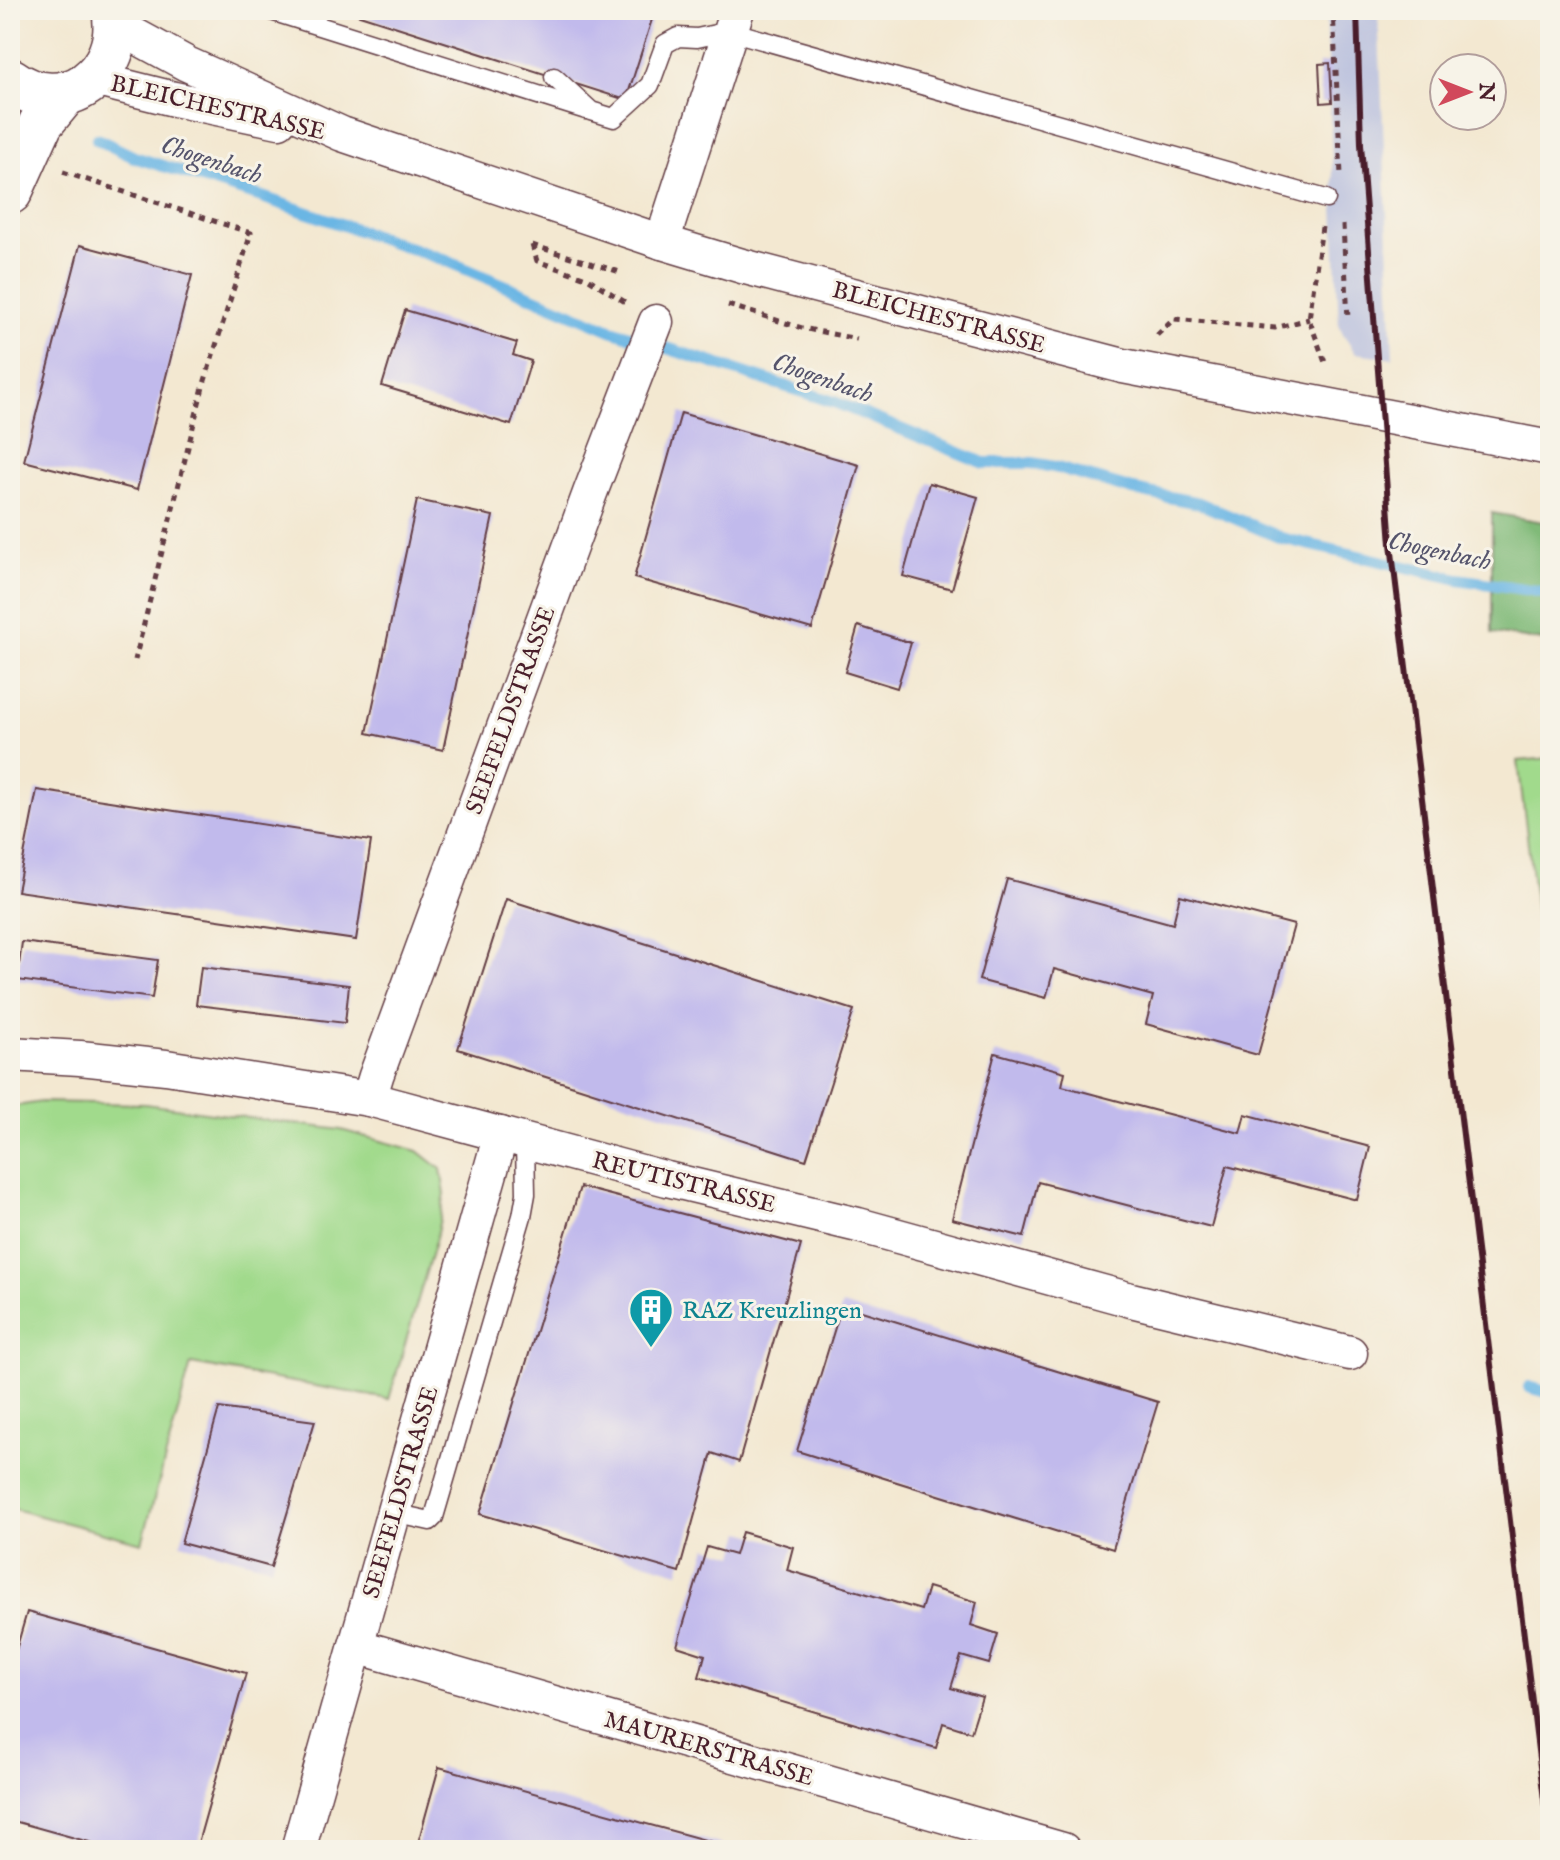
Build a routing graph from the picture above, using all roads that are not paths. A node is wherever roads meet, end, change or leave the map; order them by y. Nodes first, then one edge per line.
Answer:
1 (268, 10) edge
2 (115, 18) edge
3 (734, 20) edge
4 (554, 77) dead end
5 (10, 80) edge
6 (80, 86) junction
7 (591, 111) junction
8 (342, 134) junction
9 (10, 192) edge
10 (1334, 193) road end
11 (662, 242) junction
12 (656, 322) road end
13 (1550, 448) edge
14 (10, 1054) edge
15 (369, 1099) junction
16 (513, 1138) junction
17 (1350, 1353) dead end
18 (356, 1646) junction
19 (298, 1850) edge
20 (1063, 1850) edge

1 - 7 lane
2 - 6 main road
2 - 8 street, BLEICHESTRASSE
3 - 7 lane
3 - 10 lane
3 - 11 street
4 - 7 lane
5 - 6 main road
6 - 8 street, BLEICHESTRASSE
6 - 9 main road
8 - 11 street, BLEICHESTRASSE
11 - 13 street, BLEICHESTRASSE
12 - 15 street, SEEFELDSTRASSE
14 - 15 street, REUTISTRASSE
15 - 16 street, REUTISTRASSE
16 - 17 street, REUTISTRASSE
16 - 18 street, SEEFELDSTRASSE
18 - 19 street, SEEFELDSTRASSE
18 - 20 street, MAURERSTRASSE

